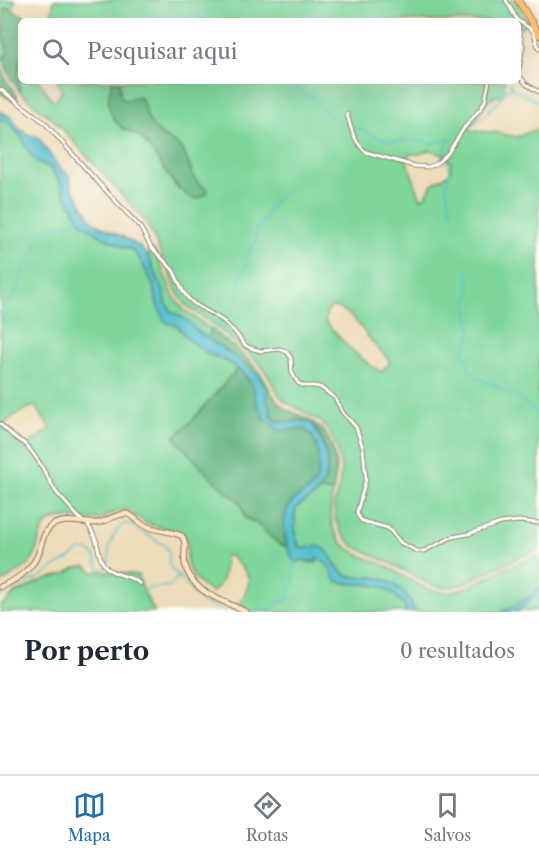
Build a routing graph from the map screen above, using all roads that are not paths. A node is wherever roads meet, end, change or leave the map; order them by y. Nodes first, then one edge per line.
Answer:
1 (506, 0) edge
2 (518, 0) edge
3 (515, 18) edge
4 (521, 23) edge
5 (536, 33) edge
6 (521, 39) edge
7 (539, 49) edge
8 (521, 57) edge
9 (521, 79) edge
10 (488, 84) edge
11 (0, 89) edge
12 (539, 92) edge
13 (347, 114) dead end
14 (0, 424) edge
15 (86, 523) junction
16 (539, 523) edge
17 (140, 584) dead end
18 (0, 587) edge
19 (246, 612) edge

1 - 3 street
2 - 5 main road
4 - 5 street
5 - 7 street
6 - 8 street
9 - 12 street
10 - 13 street
11 - 16 street
14 - 15 street
15 - 17 street
15 - 18 main road
15 - 19 main road

